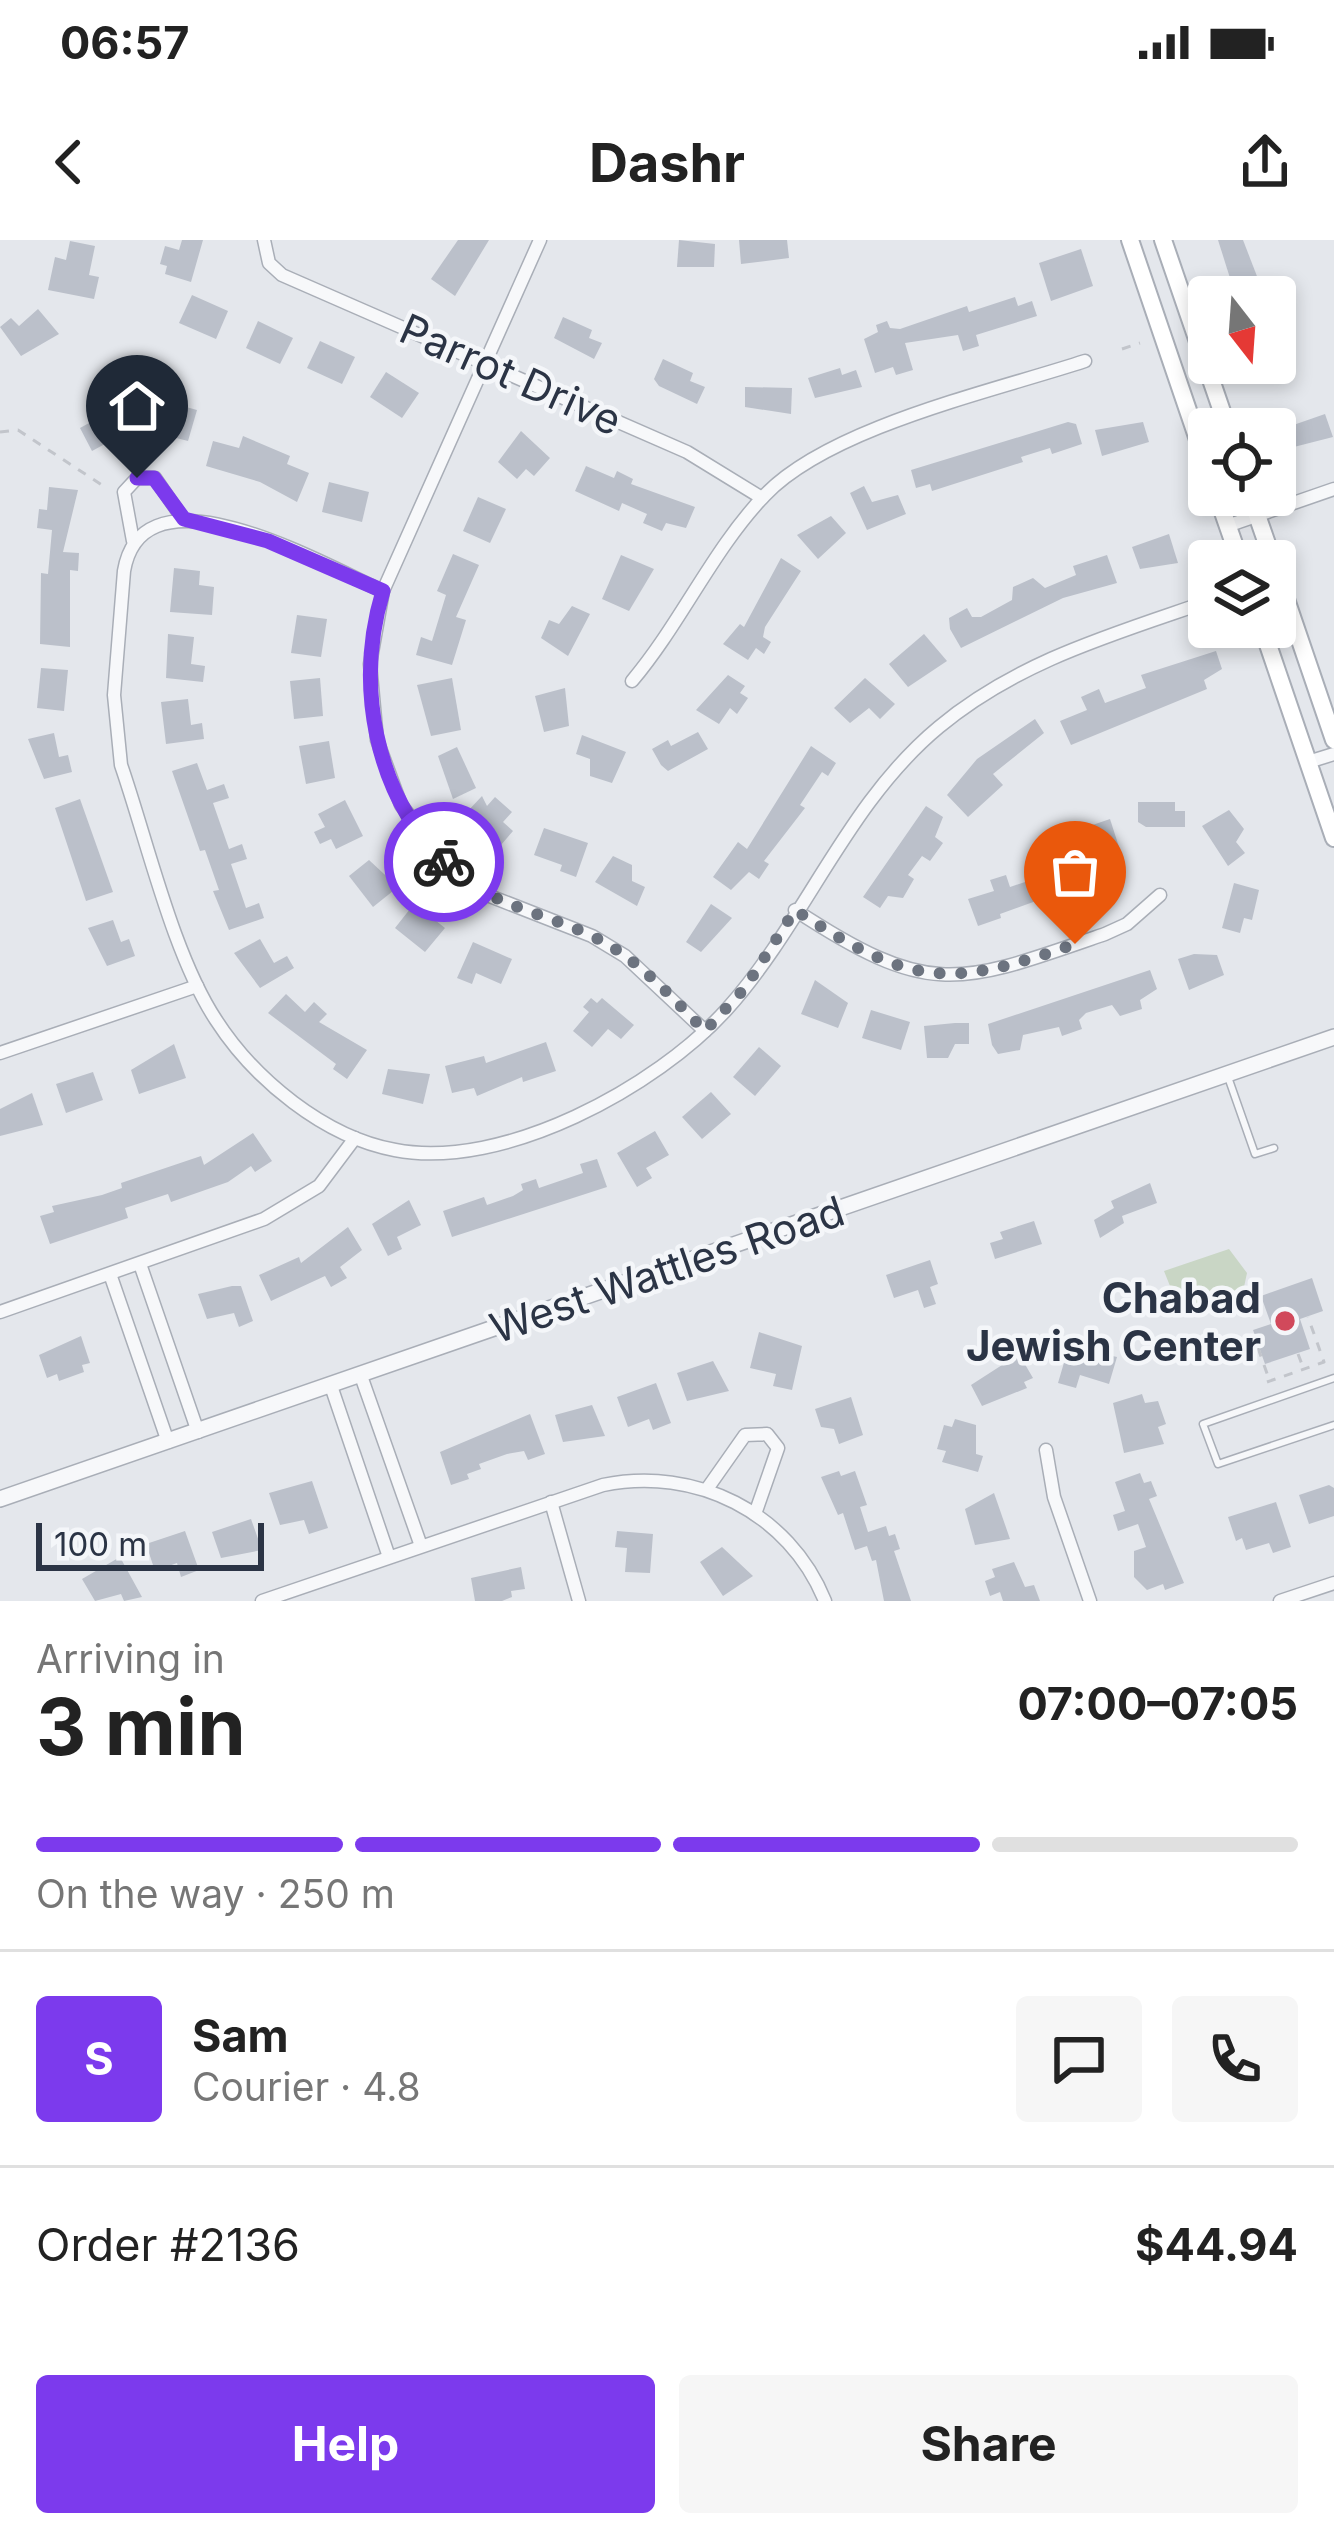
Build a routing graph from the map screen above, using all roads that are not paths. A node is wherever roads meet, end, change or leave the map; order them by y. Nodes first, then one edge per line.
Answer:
1 (540, 240) edge
2 (1130, 240) edge
3 (1163, 240) edge
4 (264, 246) edge
5 (1084, 362) dead end
6 (486, 363) junction
7 (1221, 408) edge
8 (1188, 410) edge
9 (1334, 489) edge
10 (762, 498) junction
11 (1296, 502) edge
12 (1224, 516) edge
13 (1254, 516) edge
14 (184, 519) junction
15 (1227, 526) junction
16 (1232, 540) edge
17 (133, 541) junction
18 (383, 591) junction
19 (1188, 608) edge
20 (1296, 629) edge
21 (1269, 648) edge
22 (632, 681) dead end
23 (1334, 740) edge
24 (1334, 754) edge
25 (1308, 762) junction
26 (1334, 838) edge
27 (1160, 895) dead end
28 (795, 910) junction
29 (196, 986) junction
30 (705, 1031) junction
31 (1334, 1037) edge
32 (0, 1053) edge
33 (1227, 1074) junction
34 (355, 1138) junction
35 (1274, 1148) dead end
36 (140, 1264) junction
37 (110, 1274) junction
38 (0, 1312) edge
39 (361, 1376) junction
40 (1334, 1378) edge
41 (331, 1386) junction
42 (1334, 1425) edge
43 (198, 1432) junction
44 (168, 1442) junction
45 (1046, 1450) dead end
46 (707, 1489) junction
47 (0, 1499) edge
48 (551, 1502) junction
49 (755, 1514) junction
50 (421, 1546) junction
51 (389, 1557) junction
52 (1334, 1583) edge
53 (262, 1601) edge
54 (579, 1601) edge
55 (825, 1601) edge
56 (1090, 1601) edge
57 (1280, 1601) edge

1 - 6 street
2 - 8 main road
3 - 7 main road
4 - 6 street, Parrot Drive
5 - 10 street
6 - 10 street, Parrot Drive
6 - 18 street
9 - 11 street
10 - 22 street
12 - 15 main road
13 - 15 street
14 - 17 street
14 - 17 street
14 - 18 street
15 - 16 main road
17 - 29 street
18 - 30 street
19 - 28 street
20 - 23 main road
21 - 25 main road
24 - 25 street
25 - 26 main road
27 - 28 street
28 - 30 street
29 - 32 street
29 - 34 street
30 - 34 street
31 - 33 street, West Wattles Road
33 - 35 lane
33 - 39 street, West Wattles Road
34 - 36 street
36 - 37 street
36 - 43 street
37 - 38 street
37 - 44 street
39 - 41 street, West Wattles Road
39 - 50 street
40 - 42 lane
41 - 43 street, West Wattles Road
41 - 51 street
43 - 44 street, West Wattles Road
44 - 47 street, West Wattles Road
45 - 56 street
46 - 48 street
46 - 49 street
46 - 49 street
48 - 50 street
48 - 54 street
49 - 55 street
50 - 51 street
51 - 53 street
52 - 57 street

